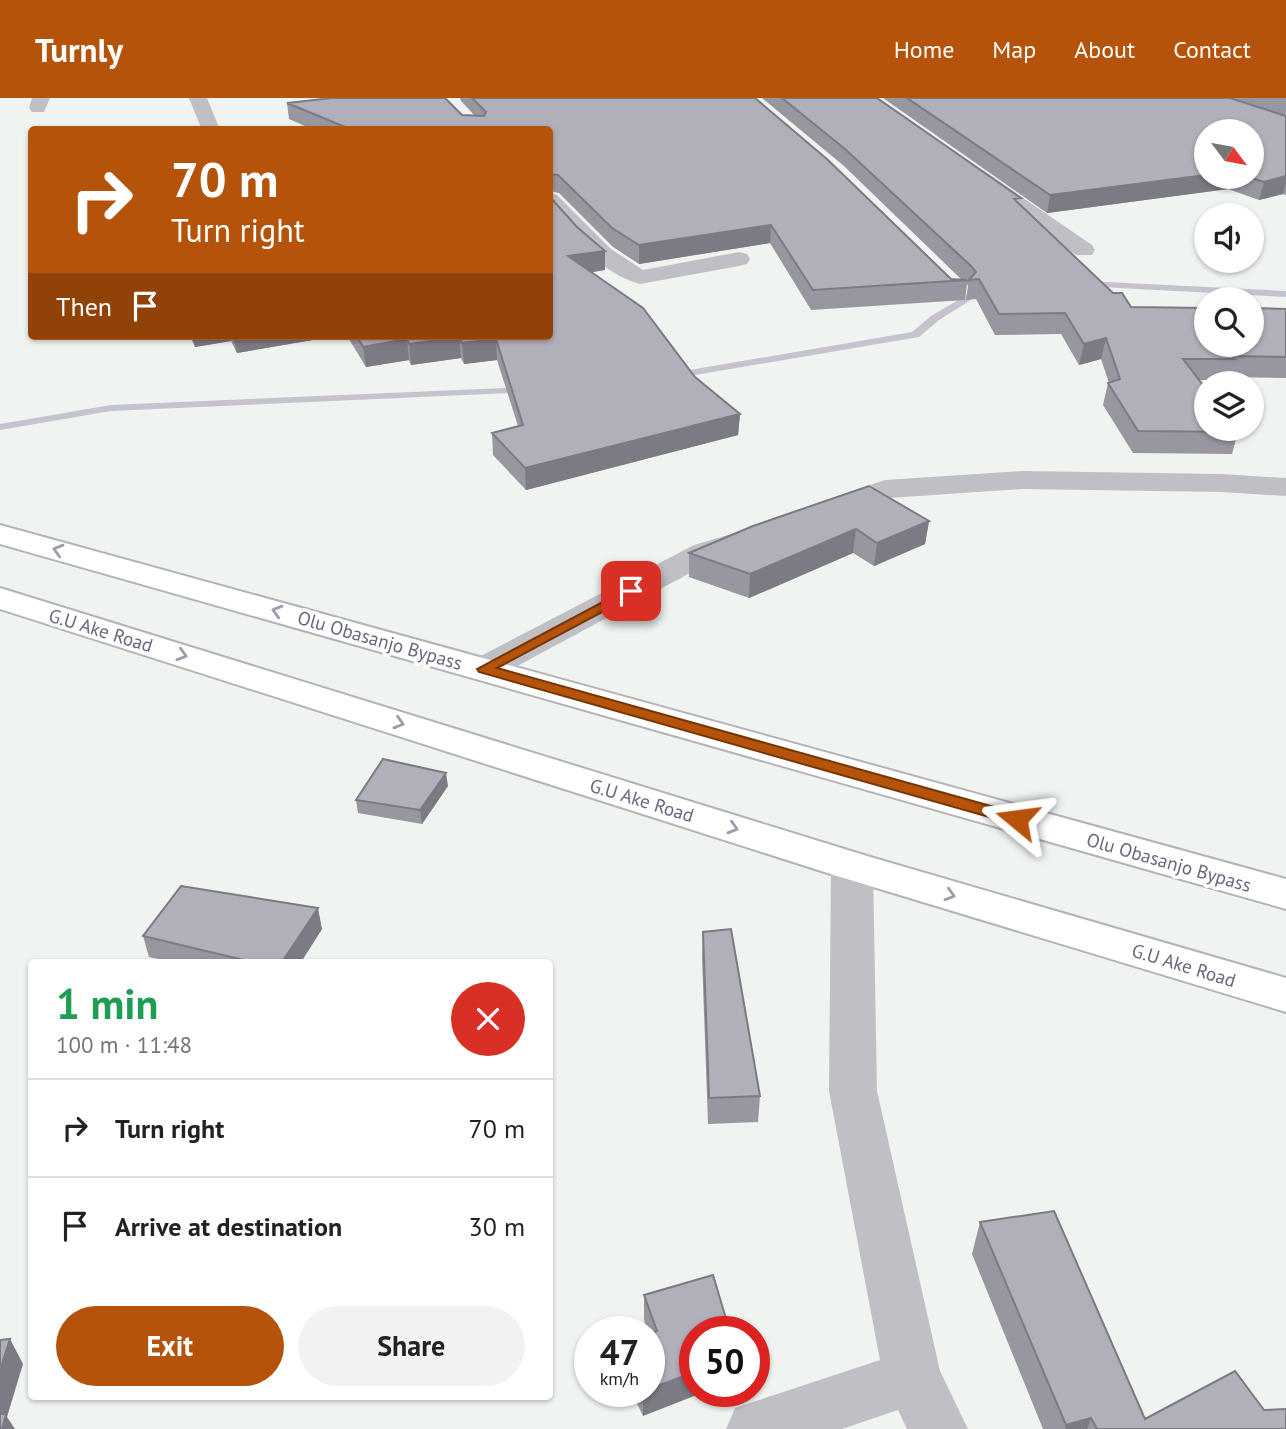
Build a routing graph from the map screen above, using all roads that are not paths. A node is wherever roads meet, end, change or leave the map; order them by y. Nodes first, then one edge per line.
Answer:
1 (198, 98) edge
2 (209, 126) edge
3 (958, 162) edge
4 (553, 202) edge
5 (1084, 250) dead end
6 (739, 259) dead end
7 (1286, 487) edge
8 (0, 534) edge
9 (0, 598) edge
10 (484, 669) junction
11 (852, 866) junction
12 (1286, 894) edge
13 (1286, 995) edge
14 (912, 1377) junction
15 (757, 1429) edge
16 (938, 1429) edge

1 - 2 street
3 - 5 street
4 - 6 street
7 - 10 street
10 -> 8 main road, Olu Obasanjo Bypass
9 -> 11 main road, G.U Ake Road
10 - 12 main road, Olu Obasanjo Bypass
11 -> 13 main road, G.U Ake Road
11 - 14 street
14 - 15 street
14 - 16 street

